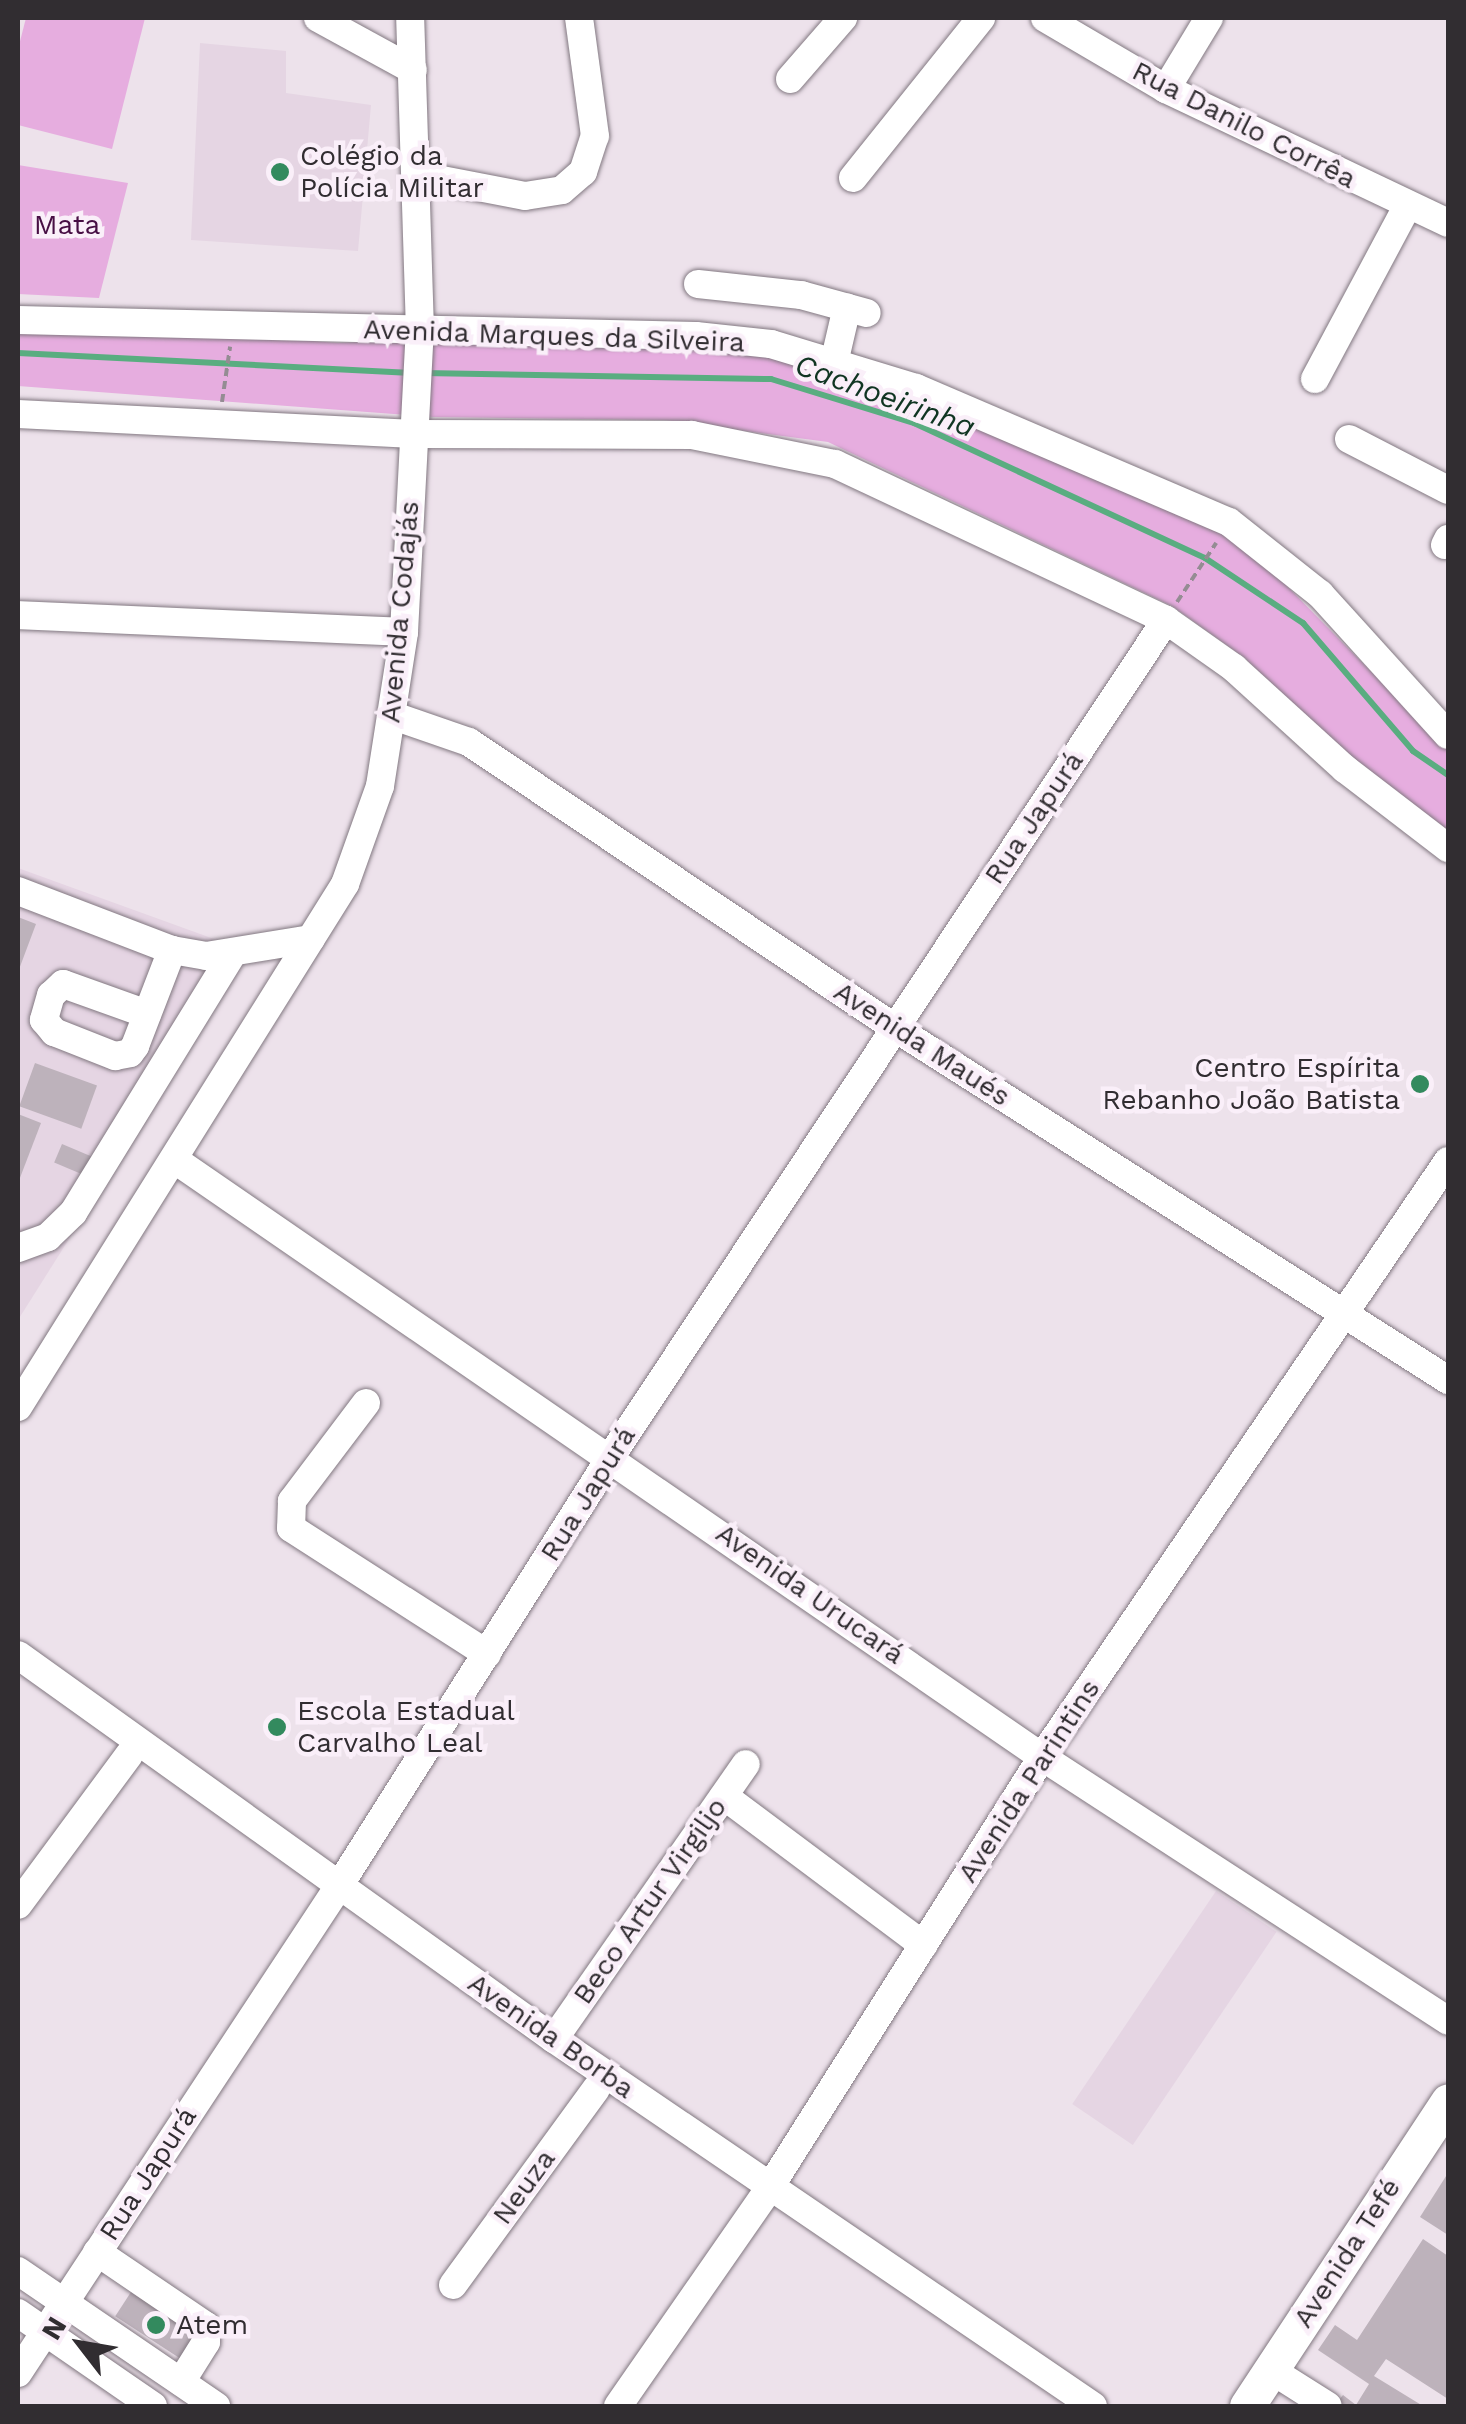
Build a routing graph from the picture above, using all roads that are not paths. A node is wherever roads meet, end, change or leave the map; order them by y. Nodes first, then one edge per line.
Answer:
1 (318, 18) edge
2 (410, 18) edge
3 (579, 18) edge
4 (844, 18) edge
5 (981, 18) edge
6 (1045, 18) edge
7 (1209, 18) edge
8 (413, 70) junction
9 (790, 80) dead end
10 (1166, 89) junction
11 (416, 175) junction
12 (853, 178) dead end
13 (1408, 207) junction
14 (1448, 223) edge
15 (698, 284) dead end
16 (18, 320) edge
17 (420, 340) junction
18 (834, 363) junction
19 (1315, 378) dead end
20 (18, 414) edge
21 (414, 423) junction
22 (1350, 439) dead end
23 (1448, 490) edge
24 (1172, 610) junction
25 (18, 615) edge
26 (404, 632) junction
27 (394, 716) junction
28 (1448, 735) edge
29 (1448, 848) edge
30 (18, 891) edge
31 (311, 939) junction
32 (172, 950) junction
33 (230, 956) junction
34 (147, 1014) dead end
35 (895, 1028) junction
36 (175, 1160) junction
37 (1448, 1161) edge
38 (18, 1248) edge
39 (1346, 1314) junction
40 (27, 1373) edge
41 (1448, 1380) edge
42 (366, 1403) dead end
43 (18, 1406) edge
44 (612, 1455) junction
45 (487, 1654) junction
46 (18, 1655) edge
47 (18, 1675) edge
48 (129, 1755) junction
49 (1042, 1757) junction
50 (746, 1764) dead end
51 (724, 1796) junction
52 (334, 1893) junction
53 (18, 1904) edge
54 (923, 1945) junction
55 (1448, 2021) edge
56 (554, 2039) junction
57 (596, 2089) junction
58 (1448, 2101) edge
59 (764, 2194) junction
60 (97, 2252) junction
61 (18, 2270) edge
62 (453, 2285) dead end
63 (64, 2302) junction
64 (18, 2313) edge
65 (46, 2332) junction
66 (1271, 2370) junction
67 (18, 2373) edge
68 (181, 2382) junction
69 (152, 2406) edge
70 (216, 2406) edge
71 (618, 2406) edge
72 (1062, 2406) edge
73 (1092, 2406) edge
74 (1247, 2406) edge
75 (1328, 2406) edge

1 - 8 street
2 - 8 street, Avenida Codajás
3 - 11 street
4 - 9 street
5 - 12 street
6 - 10 street, Rua Danilo Corrêa
7 - 10 street
8 - 11 street, Avenida Codajás
10 - 13 street, Rua Danilo Corrêa
11 - 17 street, Avenida Codajás
13 - 14 street, Rua Danilo Corrêa
13 - 19 street
15 - 18 street
16 - 17 street, Avenida Marques da Silveira
17 - 18 street, Avenida Marques da Silveira
17 - 21 street, Avenida Codajás
18 - 28 street, Avenida Marques da Silveira
20 - 21 street
21 - 24 street
21 - 26 street, Avenida Codajás
22 - 23 street
24 - 29 street
24 - 35 street, Rua Japurá
25 - 26 street
26 - 27 street, Avenida Codajás
27 - 31 street, Avenida Codajás
27 - 35 street, Avenida Maués
30 - 32 street
31 - 33 street
31 - 36 street, Avenida Codajás
32 - 33 street
32 - 34 street
33 - 38 street
35 - 39 street, Avenida Maués
35 - 44 street, Rua Japurá
36 - 40 street, Avenida Codajás
36 - 44 street, Avenida Urucará
37 - 39 street, Avenida Parintins
39 - 41 street, Avenida Maués
39 - 49 street, Avenida Parintins
40 - 43 street, Avenida Codajás
42 - 45 street
44 - 45 street, Rua Japurá
44 - 49 street, Avenida Urucará
45 - 52 street, Rua Japurá
46 - 52 street, Avenida Borba
47 - 48 street, Avenida Borba
48 - 52 street, Avenida Borba
48 - 53 street
49 - 54 street, Avenida Parintins
49 - 55 street, Avenida Urucará
50 - 51 street, Beco Artur Virgiljo
51 - 54 street
51 - 56 street, Beco Artur Virgiljo
52 - 56 street, Avenida Borba
52 - 57 street, Avenida Borba
52 - 60 street, Rua Japurá
54 - 59 street, Avenida Parintins
56 - 59 street, Avenida Borba
57 - 59 street, Avenida Borba
57 - 62 street, Neuza
58 - 66 main road, Avenida Tefé
59 - 71 street, Avenida Parintins
59 - 72 street, Avenida Borba
59 - 73 street, Avenida Borba
60 - 63 street, Rua Japurá
60 - 68 street
61 - 63 street
63 - 65 street, Rua Japurá
63 - 68 street
64 - 65 street
65 - 67 street, Rua Japurá
65 - 69 street
66 - 74 main road, Avenida Tefé
66 - 75 street
68 - 70 street

